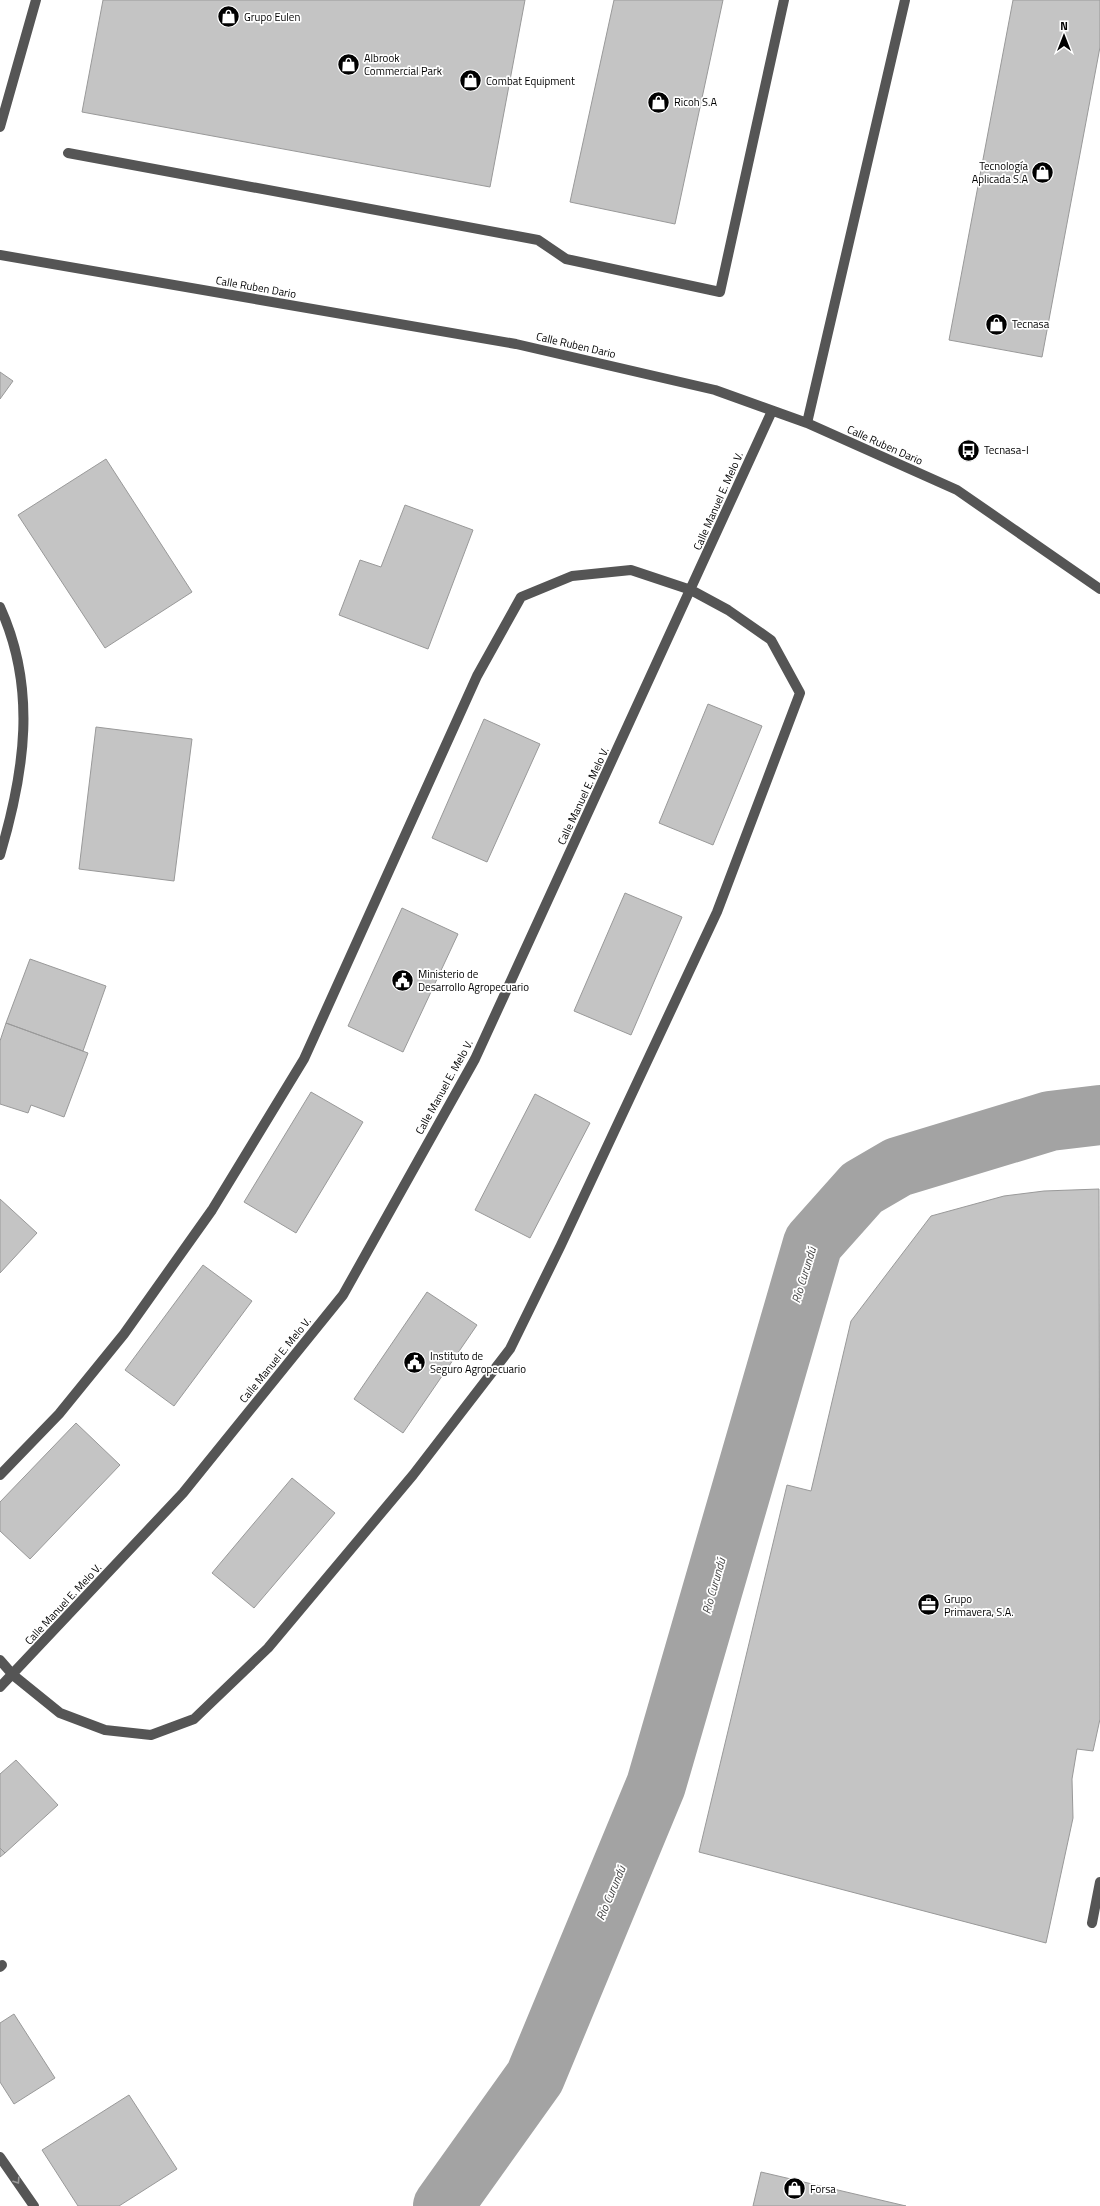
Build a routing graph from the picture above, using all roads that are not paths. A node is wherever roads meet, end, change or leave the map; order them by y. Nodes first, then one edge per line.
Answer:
1 (36, 0) edge
2 (784, 0) edge
3 (904, 0) edge
4 (0, 127) edge
5 (68, 153) dead end
6 (0, 255) edge
7 (772, 411) junction
8 (807, 423) junction
9 (1100, 589) edge
10 (691, 590) junction
11 (0, 607) edge
12 (0, 855) edge
13 (0, 1476) edge
14 (0, 1660) edge
15 (13, 1675) junction
16 (0, 1687) edge
17 (1100, 1882) edge
18 (1092, 1923) dead end
19 (0, 2157) edge
20 (34, 2206) edge

1 - 4 street
2 - 5 street
3 - 8 street
6 - 7 street, Calle Ruben Dario
7 - 8 street, Calle Ruben Dario
7 - 10 street, Calle Manuel E. Melo V.
8 - 9 street, Calle Ruben Dario
10 - 13 street
10 - 15 street, Calle Manuel E. Melo V.
10 - 15 street
11 - 12 street
14 - 15 street
15 - 16 street, Calle Manuel E. Melo V.
17 - 18 street
19 -> 20 street

